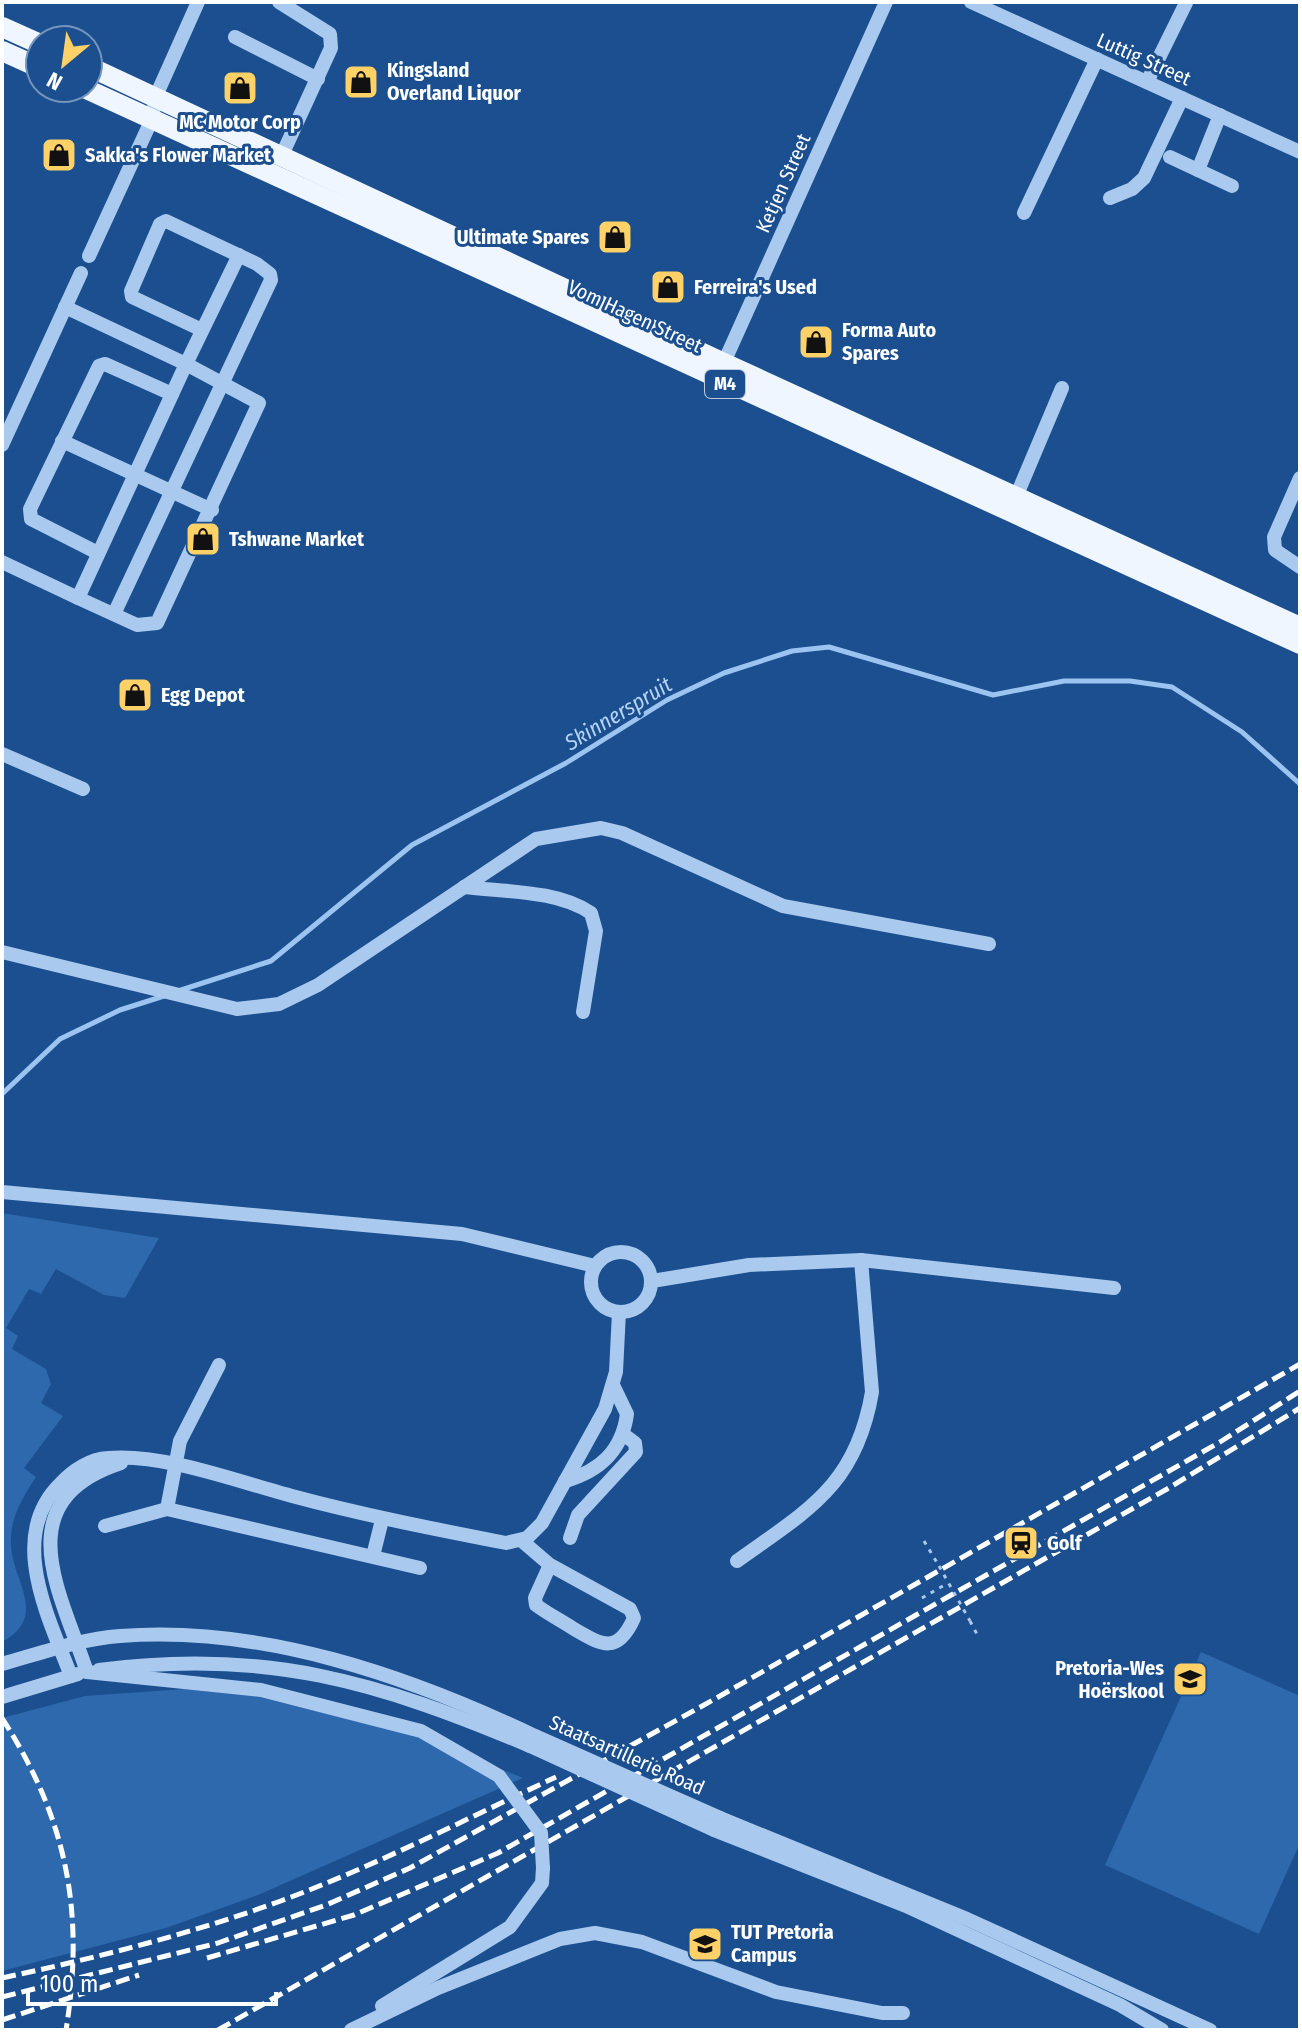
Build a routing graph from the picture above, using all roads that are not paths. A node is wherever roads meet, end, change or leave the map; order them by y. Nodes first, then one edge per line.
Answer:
1 (198, 2) edge
2 (279, 2) edge
3 (886, 2) edge
4 (971, 2) edge
5 (1186, 3) edge
6 (2, 27) edge
7 (24, 37) edge
8 (235, 37) dead end
9 (2, 51) edge
10 (1097, 59) junction
11 (24, 61) edge
12 (104, 73) edge
13 (318, 79) junction
14 (1147, 82) junction
15 (156, 96) junction
16 (104, 97) edge
17 (1182, 98) junction
18 (1220, 115) junction
19 (152, 119) junction
20 (1300, 152) edge
21 (282, 155) junction
22 (1170, 157) dead end
23 (1198, 170) junction
24 (1232, 186) dead end
25 (1110, 198) dead end
26 (1024, 213) dead end
27 (239, 255) junction
28 (89, 256) dead end
29 (81, 273) dead end
30 (65, 307) junction
31 (202, 330) junction
32 (186, 364) junction
33 (720, 372) junction
34 (223, 382) junction
35 (1062, 388) dead end
36 (172, 394) junction
37 (62, 441) junction
38 (2, 445) edge
39 (135, 474) junction
40 (1300, 478) edge
41 (172, 491) junction
42 (1016, 497) junction
43 (212, 510) junction
44 (98, 553) junction
45 (2, 562) edge
46 (1300, 567) edge
47 (78, 598) junction
48 (114, 614) junction
49 (1297, 630) edge
50 (2, 754) edge
51 (83, 789) dead end
52 (464, 887) junction
53 (989, 944) dead end
54 (2, 952) edge
55 (583, 1012) dead end
56 (2, 1192) edge
57 (861, 1260) junction
58 (595, 1266) junction
59 (652, 1281) junction
60 (1114, 1288) dead end
61 (619, 1312) junction
62 (219, 1365) dead end
63 (613, 1385) junction
64 (623, 1434) junction
65 (132, 1459) junction
66 (177, 1466) junction
67 (565, 1481) junction
68 (167, 1509) junction
69 (382, 1520) junction
70 (105, 1526) dead end
71 (570, 1538) dead end
72 (522, 1541) junction
73 (373, 1556) junction
74 (737, 1561) dead end
75 (550, 1565) junction
76 (420, 1568) dead end
77 (78, 1643) junction
78 (60, 1647) junction
79 (2, 1664) edge
80 (87, 1672) junction
81 (71, 1676) junction
82 (2, 1697) edge
83 (533, 1741) junction
84 (717, 1824) junction
85 (1164, 2011) junction
86 (903, 2013) dead end
87 (344, 2030) edge
88 (351, 2030) edge
89 (1162, 2030) edge
90 (1198, 2030) edge
91 (1210, 2030) edge

1 - 15 street
2 - 13 street
3 - 33 street, Ketjen Street
4 - 10 street, Luttig Street
5 - 14 street
6 - 7 main road
8 - 13 street
9 - 11 main road
10 - 14 street, Luttig Street
10 - 26 street
12 - 15 main road, Vom Hagen Street / M4
13 - 21 street
14 - 17 street, Luttig Street
15 - 19 street
15 - 21 main road, Vom Hagen Street / M4
16 - 19 main road, Vom Hagen Street / M4
17 - 18 street, Luttig Street
17 - 25 street
18 - 20 street, Luttig Street
18 - 23 street
19 - 28 street
19 - 33 main road, Vom Hagen Street / M4
21 - 33 main road, Vom Hagen Street / M4
22 - 23 street
23 - 24 street
27 - 31 street
27 - 31 street
27 - 34 street
29 - 30 street
30 - 32 street
30 - 38 street
31 - 32 street
32 - 34 street
32 - 36 street
33 - 42 main road, Vom Hagen Street / M4
33 - 49 main road, Vom Hagen Street / M4
34 - 41 street
34 - 43 street
35 - 42 street
36 - 37 street
36 - 39 street
37 - 39 street
37 - 44 street
39 - 41 street
39 - 44 street
40 - 46 street
41 - 43 street
41 - 48 street
42 - 49 main road, Vom Hagen Street / M4
43 - 48 street
44 - 47 street
45 - 47 street
47 - 48 street
50 - 51 street
52 - 53 street
52 - 54 street
52 - 55 street
56 - 58 street
57 - 59 street
57 - 60 street
57 - 74 street
58 - 59 street
58 - 61 street
59 - 61 street
61 - 63 street
62 - 66 street
63 - 64 street
63 - 67 street
64 - 67 street
64 - 71 street
65 - 66 street
65 - 77 street
65 - 78 street
66 - 68 street
66 - 69 street
67 - 72 street
68 - 70 street
68 - 73 street
69 - 72 street
69 - 73 street
72 - 75 street
73 - 76 street
75 - 75 street
77 - 78 street, Staatsartillerie Road
77 - 80 street
77 - 83 street, Staatsartillerie Road
78 - 79 street, Staatsartillerie Road
78 - 81 street
80 - 81 street, Staatsartillerie Road
80 - 83 street, Staatsartillerie Road
80 - 87 street, bridge
81 - 82 street, Staatsartillerie Road
83 - 84 street, Staatsartillerie Road, bridge
84 - 85 street, Staatsartillerie Road
84 - 89 street, Staatsartillerie Road
85 - 90 street
85 - 91 street, Staatsartillerie Road
86 - 88 street

